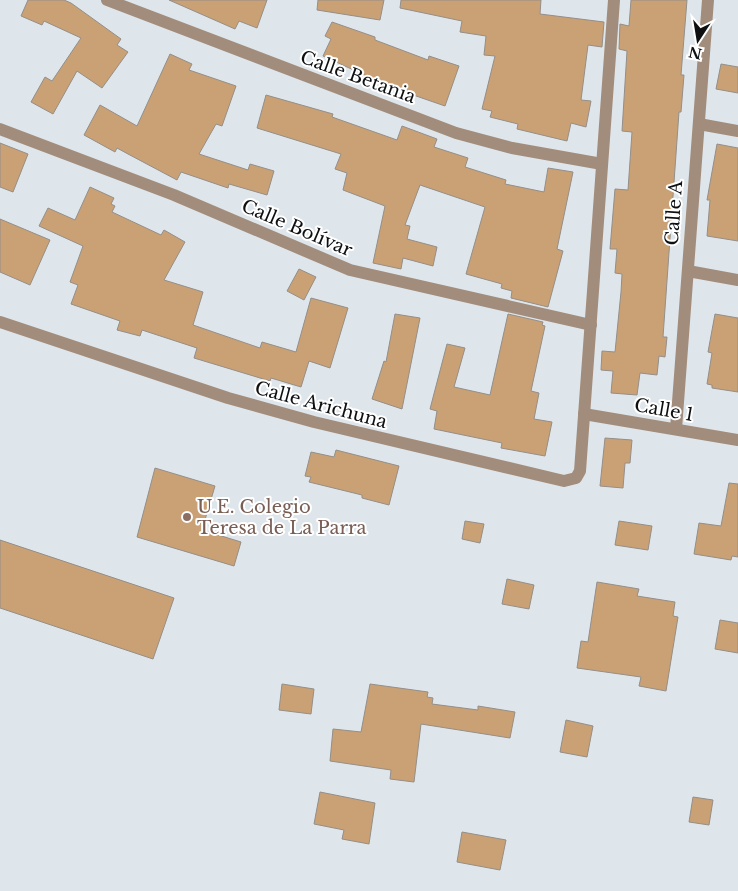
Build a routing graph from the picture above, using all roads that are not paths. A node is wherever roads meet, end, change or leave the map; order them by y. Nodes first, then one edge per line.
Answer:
1 (108, 0) edge
2 (614, 0) edge
3 (708, 0) edge
4 (699, 124) junction
5 (0, 129) edge
6 (738, 131) edge
7 (602, 164) junction
8 (688, 271) junction
9 (738, 280) edge
10 (0, 322) edge
11 (591, 324) junction
12 (584, 414) junction
13 (676, 429) junction
14 (738, 440) edge

1 - 7 street, Calle Betania
2 - 7 street, Calle Arichuna
3 - 4 street, Calle A
4 - 6 street
4 - 8 street, Calle A
5 - 11 street, Calle Bolívar
7 - 11 street, Calle Arichuna
8 - 9 street
8 - 13 street, Calle A
10 - 12 street, Calle Arichuna
11 - 12 street, Calle Arichuna
12 - 13 street, Calle 1
13 - 14 street, Calle 1

